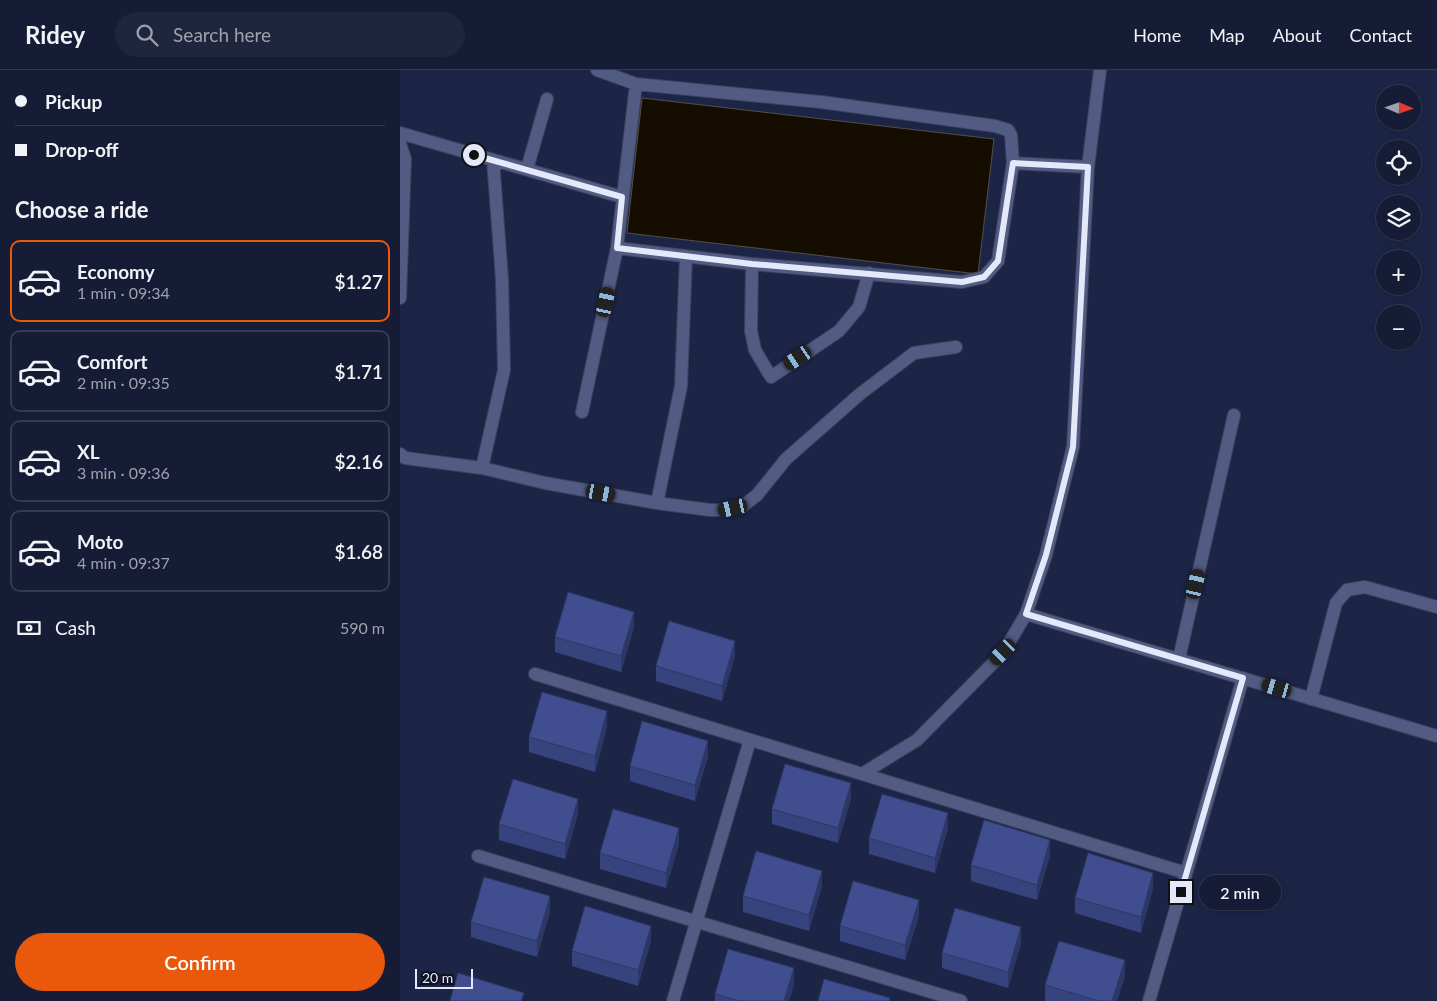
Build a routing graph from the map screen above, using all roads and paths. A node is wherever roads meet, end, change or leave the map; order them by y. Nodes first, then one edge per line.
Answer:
1 (597, 70) edge
2 (1100, 70) edge
3 (636, 84) junction
4 (547, 99) dead end
5 (400, 133) edge
6 (400, 144) edge
7 (493, 160) junction
8 (1013, 163) junction
9 (1088, 167) junction
10 (527, 169) junction
11 (622, 197) junction
12 (617, 248) junction
13 (686, 256) junction
14 (752, 264) junction
15 (870, 273) junction
16 (400, 298) edge
17 (956, 348) dead end
18 (582, 412) dead end
19 (1234, 416) dead end
20 (400, 454) edge
21 (482, 468) junction
22 (657, 502) junction
23 (1437, 607) edge
24 (1026, 614) junction
25 (1179, 659) junction
26 (534, 674) dead end
27 (1243, 678) junction
28 (1311, 698) junction
29 (1437, 736) edge
30 (750, 740) junction
31 (862, 774) junction
32 (478, 856) dead end
33 (1186, 873) junction
34 (697, 922) junction
35 (673, 1001) edge
36 (961, 1001) edge
37 (1149, 1001) edge

1 - 3 street
2 - 9 street
3 - 8 street
3 - 11 street
4 - 10 street
5 - 7 street
6 - 16 street
7 - 10 street
7 - 21 street
8 - 9 street
8 - 15 street
9 - 24 street
10 - 11 street
11 - 12 street
12 - 13 street
12 - 18 street
13 - 14 street
13 - 22 street
14 - 15 street
14 - 15 street
17 - 22 street
19 - 25 street
20 - 21 street
21 - 22 street
23 - 28 street
24 - 25 street
24 - 31 street
25 - 27 street
26 - 30 street
27 - 28 street
27 - 33 street
28 - 29 street
30 - 31 street
30 - 34 street
31 - 33 street
32 - 34 street
33 - 37 street
34 - 35 street
34 - 36 street

